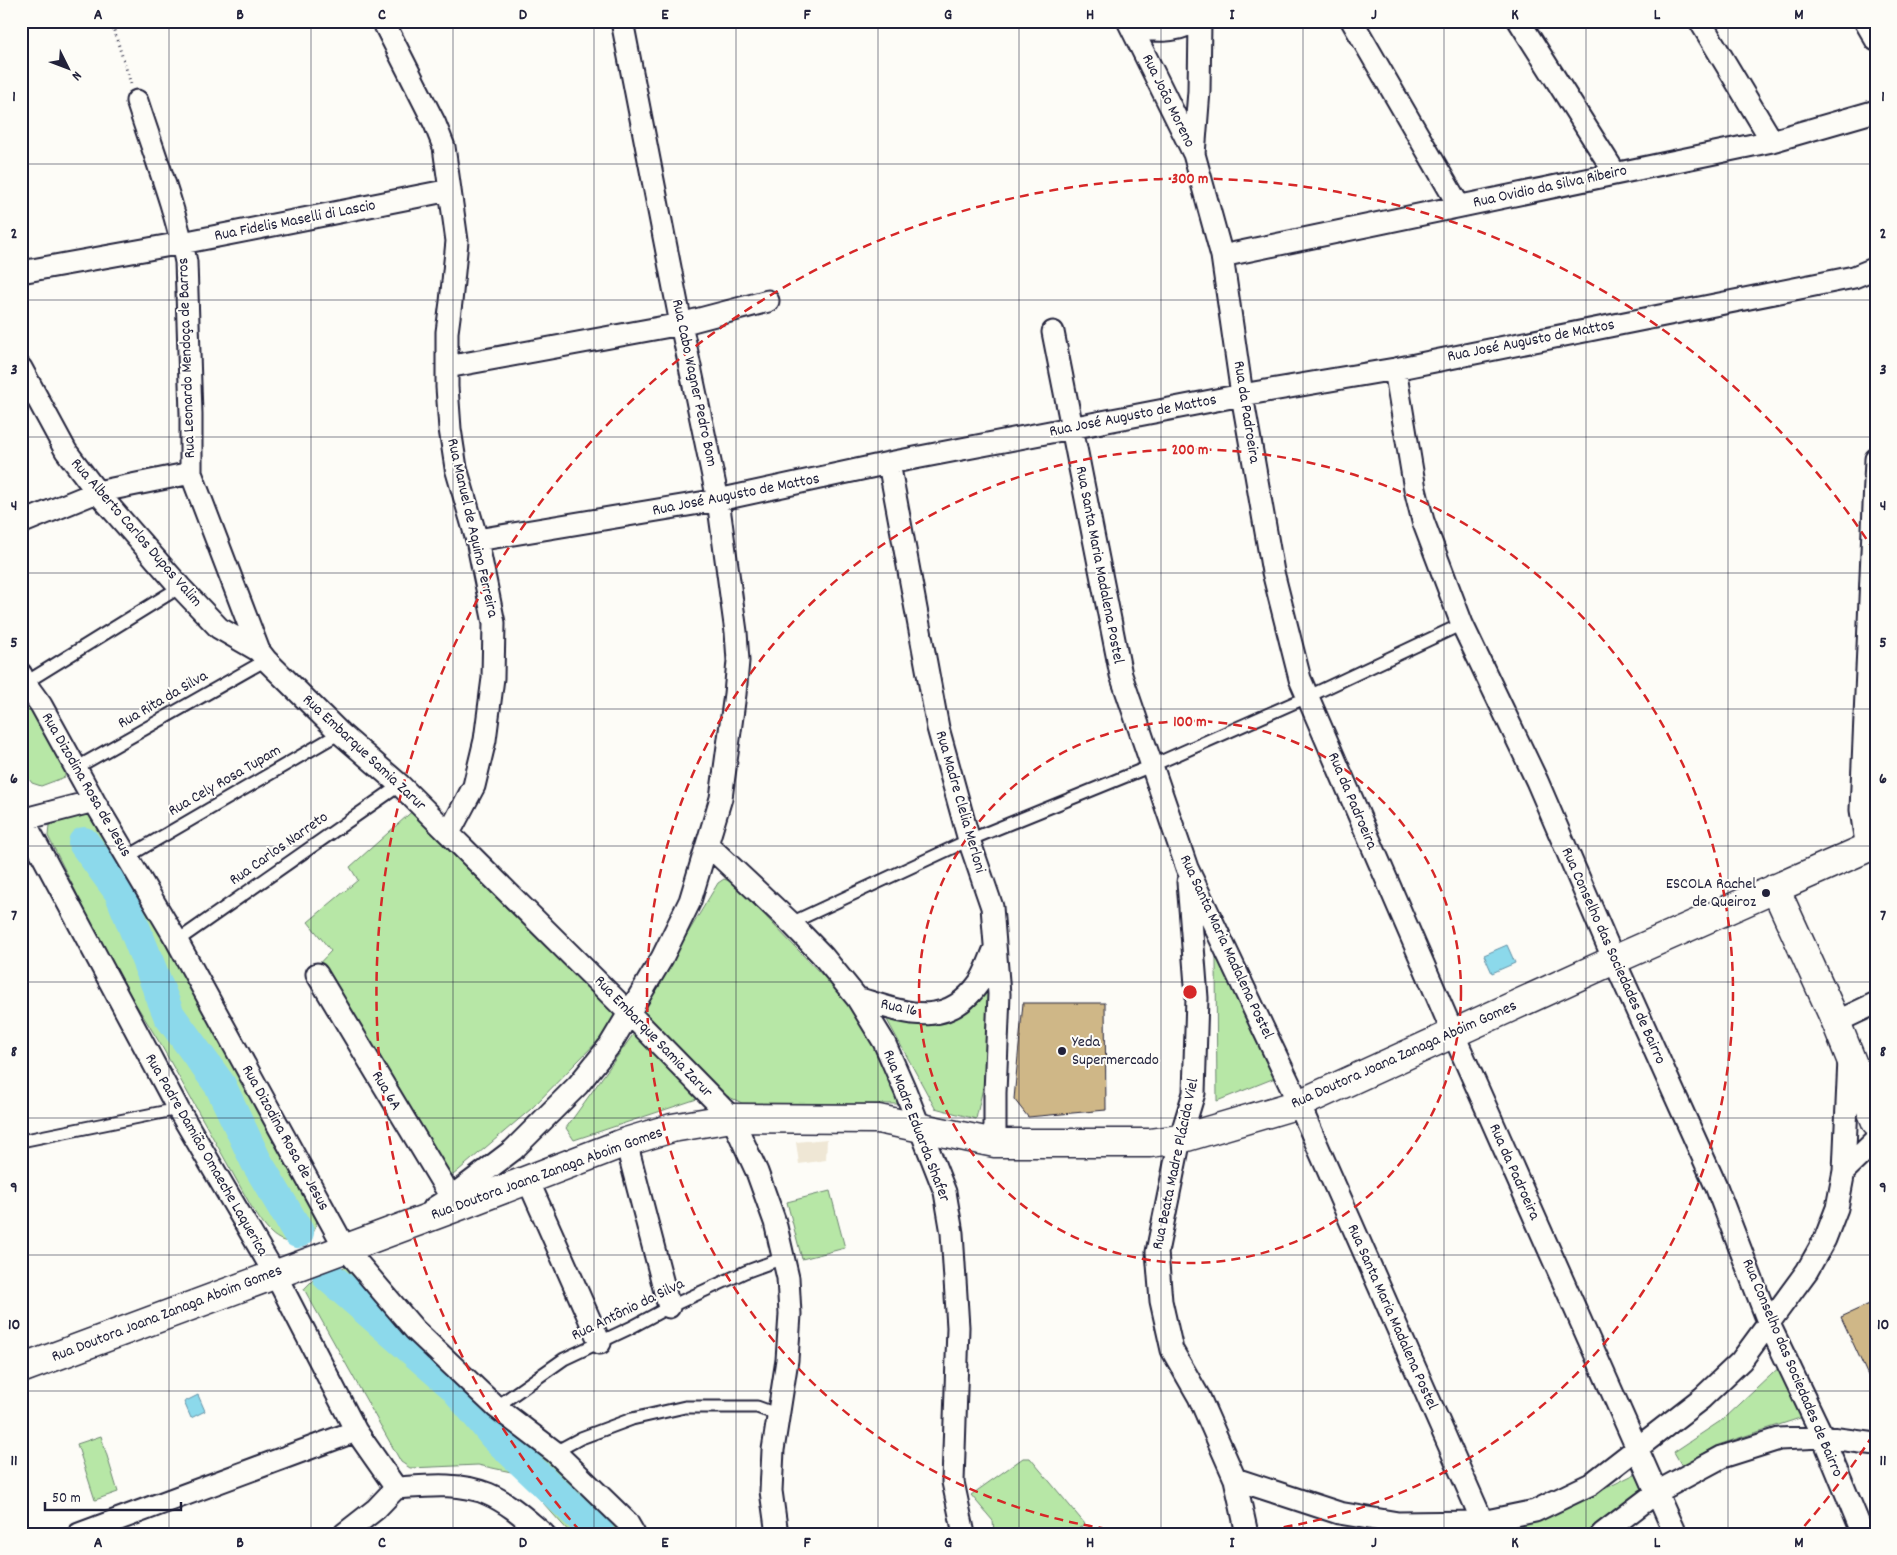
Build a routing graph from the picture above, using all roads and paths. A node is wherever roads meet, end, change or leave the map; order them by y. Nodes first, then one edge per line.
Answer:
1 (111, 21) edge
2 (383, 21) edge
3 (622, 21) edge
4 (1198, 21) edge
5 (1352, 21) edge
6 (1519, 21) edge
7 (1700, 21) edge
8 (1865, 21) edge
9 (1129, 24) edge
10 (1876, 40) edge
11 (137, 101) joint
12 (1876, 111) edge
13 (1772, 141) junction
14 (1194, 154) junction
15 (1614, 173) junction
16 (450, 190) junction
17 (1459, 206) junction
18 (182, 243) junction
19 (1222, 256) junction
20 (1876, 268) edge
21 (21, 272) edge
22 (768, 301) dead end
23 (681, 324) junction
24 (1053, 332) dead end
25 (447, 367) junction
26 (21, 368) edge
27 (1395, 368) junction
28 (1242, 395) junction
29 (1072, 428) junction
30 (1876, 460) edge
31 (889, 463) junction
32 (191, 473) junction
33 (97, 492) junction
34 (718, 500) junction
35 (21, 523) edge
36 (477, 540) junction
37 (180, 587) junction
38 (1462, 624) junction
39 (262, 656) junction
40 (23, 679) edge
41 (1307, 697) junction
42 (340, 733) junction
43 (1151, 766) junction
44 (76, 768) junction
45 (400, 785) junction
46 (94, 801) junction
47 (22, 818) edge
48 (449, 832) junction
49 (969, 840) junction
50 (708, 845) junction
51 (1871, 846) edge
52 (127, 857) junction
53 (1187, 868) junction
54 (1775, 888) junction
55 (791, 923) junction
56 (177, 941) junction
57 (996, 945) junction
58 (1614, 960) junction
59 (316, 974) dead end
60 (856, 998) junction
61 (1876, 1003) edge
62 (630, 1014) junction
63 (1836, 1022) junction
64 (1453, 1033) junction
65 (1849, 1054) junction
66 (1299, 1104) junction
67 (178, 1109) junction
68 (732, 1118) junction
69 (1876, 1122) edge
70 (919, 1127) junction
71 (1180, 1139) junction
72 (1876, 1140) edge
73 (21, 1141) edge
74 (626, 1142) junction
75 (995, 1143) junction
76 (1844, 1171) junction
77 (527, 1178) junction
78 (454, 1202) junction
79 (345, 1248) junction
80 (784, 1258) junction
81 (275, 1274) junction
82 (669, 1306) junction
83 (1769, 1324) junction
84 (600, 1343) junction
85 (21, 1369) edge
86 (496, 1406) junction
87 (779, 1415) junction
88 (356, 1431) junction
89 (1823, 1437) junction
90 (1876, 1444) edge
91 (1637, 1448) junction
92 (555, 1452) junction
93 (1236, 1479) junction
94 (396, 1488) junction
95 (1657, 1492) junction
96 (1485, 1528) edge
97 (79, 1534) edge
98 (344, 1534) edge
99 (544, 1534) edge
100 (634, 1534) edge
101 (777, 1534) edge
102 (964, 1534) edge
103 (1248, 1534) edge
104 (1602, 1534) edge
105 (1675, 1534) edge
106 (1863, 1534) edge

1 - 11 path
2 - 16 street, Rua Manuel de Aquino Ferreira
3 - 23 street, Rua Cabo Wagner Pedro Bom
4 - 9 street
4 - 14 street, Rua da Padroeira
5 - 17 street
6 - 15 street
7 - 13 street
8 - 10 street
9 - 14 street, Rua João Moreno
11 - 18 street, Rua Leonardo Mendoça de Barros
12 - 13 street, Rua Ovidio da Silva Ribeiro
13 - 15 street, Rua Ovidio da Silva Ribeiro
14 - 19 street, Rua da Padroeira
15 - 17 street, Rua Ovidio da Silva Ribeiro
16 - 18 street, Rua Fidelis Maselli di Lascio
16 - 25 street, Rua Manuel de Aquino Ferreira
17 - 19 street, Rua Ovidio da Silva Ribeiro
18 - 21 street, Rua Fidelis Maselli di Lascio
18 - 32 street, Rua Leonardo Mendoça de Barros
19 - 28 street, Rua da Padroeira
20 - 27 street, Rua José Augusto de Mattos
22 - 23 street
23 - 25 street
23 - 34 street, Rua Cabo Wagner Pedro Bom
24 - 29 street, Rua Santa Maria Madalena Postel
25 - 36 street, Rua Manuel de Aquino Ferreira
26 - 33 street, Rua Alberto Carlos Dupas Valim
27 - 28 street, Rua José Augusto de Mattos
27 - 38 street, Rua Conselho das Sociedades de Bairro
28 - 29 street, Rua José Augusto de Mattos
28 - 41 street, Rua da Padroeira
29 - 31 street, Rua José Augusto de Mattos
29 - 43 street, Rua Santa Maria Madalena Postel
30 - 51 street
31 - 34 street, Rua José Augusto de Mattos
31 - 49 street, Rua Madre Clelia Merloni
32 - 33 street
32 - 39 street, Rua Leonardo Mendoça de Barros
33 - 35 street
33 - 37 street, Rua Alberto Carlos Dupas Valim
34 - 36 street, Rua José Augusto de Mattos
34 - 50 street, Rua Cabo Wagner Pedro Bom
36 - 48 street, Rua Manuel de Aquino Ferreira
37 - 39 street, Rua Alberto Carlos Dupas Valim
37 - 40 lane
38 - 41 lane
38 - 58 street, Rua Conselho das Sociedades de Bairro
39 - 42 street, Rua Embarque Samia Zarur
39 - 44 lane, Rua Rita da Silva
40 - 44 street, Rua Dizodina Rosa de Jesus
41 - 43 lane
41 - 64 street, Rua da Padroeira
42 - 45 street, Rua Embarque Samia Zarur
42 - 52 lane, Rua Cely Rosa Tupam
43 - 49 lane
43 - 53 street, Rua Santa Maria Madalena Postel
44 - 46 street, Rua Dizodina Rosa de Jesus
45 - 48 street, Rua Embarque Samia Zarur
45 - 56 lane, Rua Carlos Narreto
46 - 47 street
46 - 52 street, Rua Dizodina Rosa de Jesus
47 - 67 street, Rua Padre Damião Omaeche Laquerica
48 - 62 street, Rua Embarque Samia Zarur
49 - 55 lane
49 - 57 street, Rua Madre Clelia Merloni
50 - 55 street, Rua Madre Eduarda Shafer
50 - 62 street, Rua Cabo Wagner Pedro Bom
51 - 54 street, Rua Doutora Joana Zanaga Aboim Gomes
52 - 56 street, Rua Dizodina Rosa de Jesus
53 - 66 street, Rua Santa Maria Madalena Postel
53 - 71 street, Rua Beata Madre Plácida Viel
54 - 58 street, Rua Doutora Joana Zanaga Aboim Gomes
54 - 63 street
55 - 60 street, Rua Madre Eduarda Shafer
56 - 79 street, Rua Dizodina Rosa de Jesus
57 - 60 street, Rua 16
57 - 75 street, Rua Madre Clelia Merloni
58 - 64 street, Rua Doutora Joana Zanaga Aboim Gomes
58 - 83 street, Rua Conselho das Sociedades de Bairro
59 - 78 street, Rua 6A
60 - 70 street, Rua Madre Eduarda Shafer
61 - 63 street
62 - 68 street, Rua Embarque Samia Zarur
62 - 78 street, Rua Cabo Wagner Pedro Bom
63 - 65 street
64 - 66 street, Rua Doutora Joana Zanaga Aboim Gomes
64 - 91 street, Rua da Padroeira
65 - 69 street
65 - 76 street
66 - 71 street, Rua Doutora Joana Zanaga Aboim Gomes
66 - 96 street, Rua Santa Maria Madalena Postel
67 - 73 lane
67 - 81 street, Rua Padre Damião Omaeche Laquerica
68 - 70 street, Rua Doutora Joana Zanaga Aboim Gomes
68 - 74 street, Rua Doutora Joana Zanaga Aboim Gomes
68 - 80 street, Rua Embarque Samia Zarur
70 - 75 street, Rua Doutora Joana Zanaga Aboim Gomes
70 - 102 street, Rua Madre Eduarda Shafer
71 - 75 street, Rua Doutora Joana Zanaga Aboim Gomes
71 - 93 street, Rua Beata Madre Plácida Viel
72 - 76 street
74 - 77 street, Rua Doutora Joana Zanaga Aboim Gomes
74 - 82 street
76 - 83 street
77 - 78 street, Rua Doutora Joana Zanaga Aboim Gomes
77 - 84 street
78 - 79 street, Rua Doutora Joana Zanaga Aboim Gomes
79 - 81 street, Rua Doutora Joana Zanaga Aboim Gomes
79 - 86 street, Rua Dizodina Rosa de Jesus
80 - 82 lane, Rua Antônio da Silva
80 - 87 street, Rua Embarque Samia Zarur
81 - 85 street, Rua Doutora Joana Zanaga Aboim Gomes
81 - 88 street, Rua Padre Damião Omaeche Laquerica
82 - 84 lane, Rua Antônio da Silva
83 - 89 street, Rua Conselho das Sociedades de Bairro
83 - 91 street
84 - 86 lane, Rua Antônio da Silva
86 - 92 street, Rua Dizodina Rosa de Jesus
87 - 92 lane
87 - 101 street, Rua Embarque Samia Zarur
88 - 94 street, Rua Padre Damião Omaeche Laquerica
88 - 97 street
89 - 90 street
89 - 95 street
89 - 106 street, Rua Conselho das Sociedades de Bairro
91 - 95 street, Rua da Padroeira
91 - 96 street
92 - 100 street, Rua Dizodina Rosa de Jesus
93 - 96 street
93 - 103 street, Rua Beata Madre Plácida Viel
94 - 98 street
94 - 99 street
95 - 104 street
95 - 105 street, Rua da Padroeira

